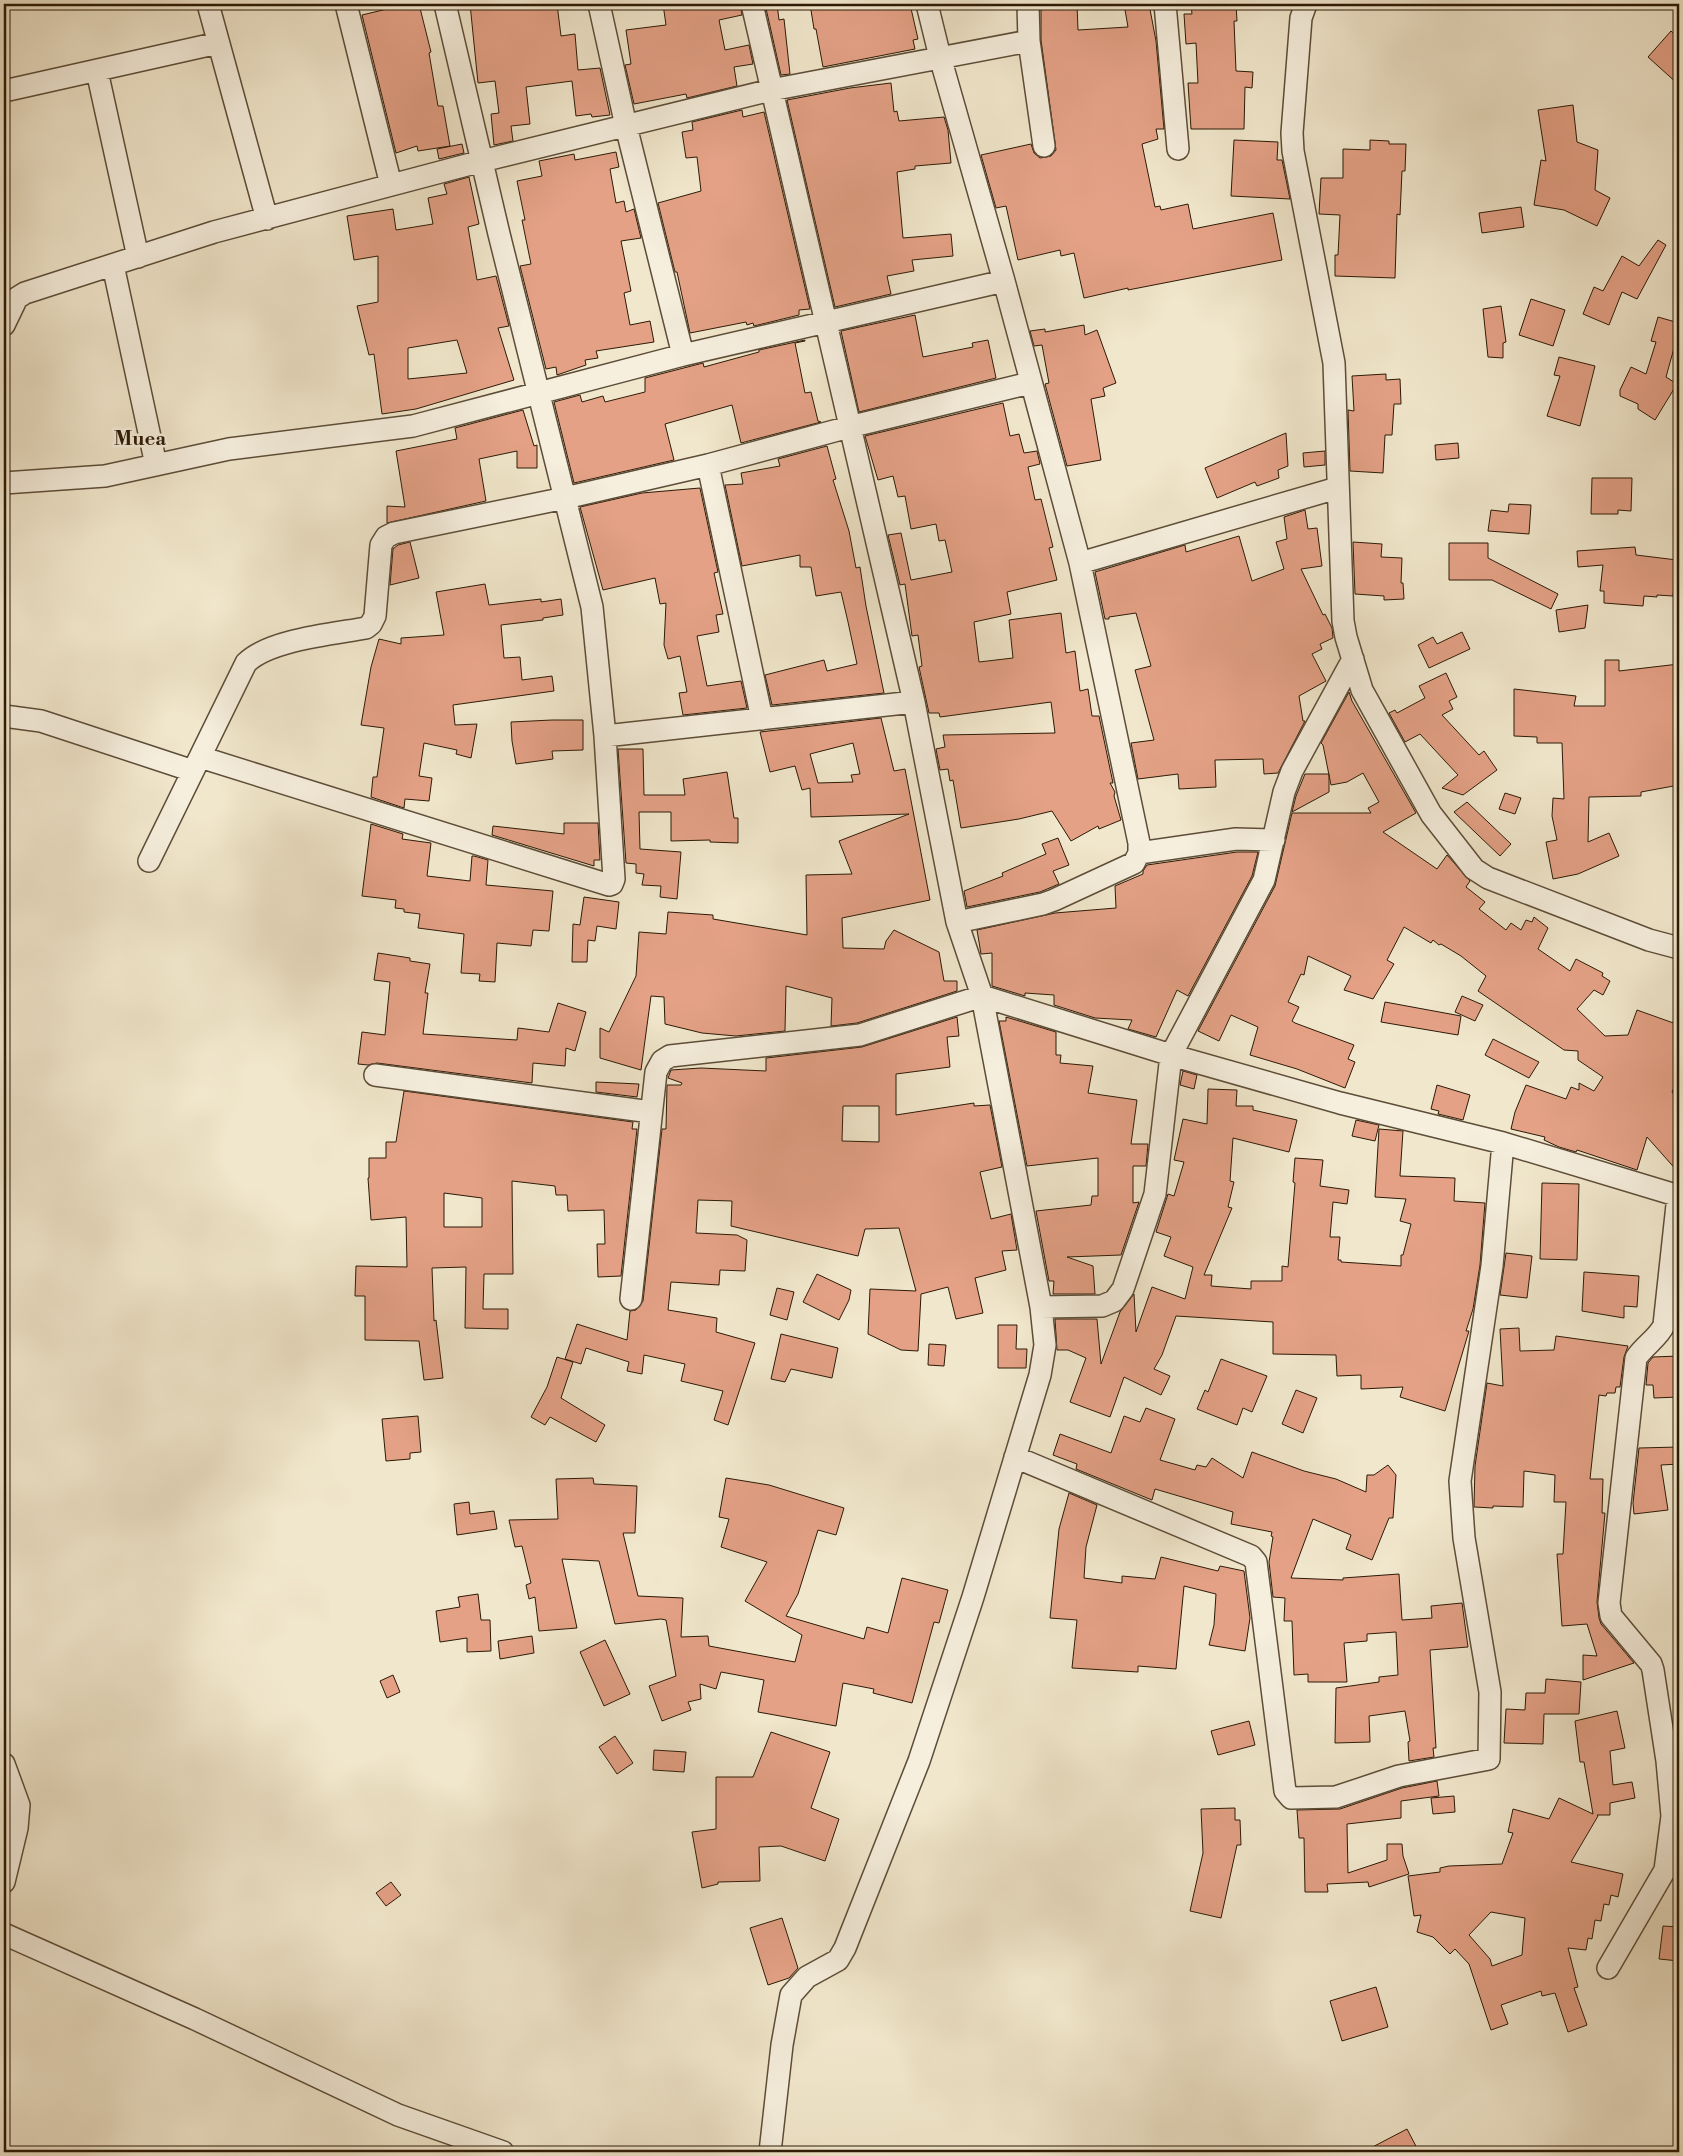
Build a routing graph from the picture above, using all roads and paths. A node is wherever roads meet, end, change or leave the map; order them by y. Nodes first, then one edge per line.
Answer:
1 (208, 4) edge
2 (346, 4) edge
3 (445, 4) edge
4 (599, 4) edge
5 (752, 4) edge
6 (927, 4) edge
7 (1028, 4) edge
8 (1165, 4) edge
9 (1306, 4) edge
10 (1029, 41) junction
11 (218, 43) junction
12 (940, 57) junction
13 (97, 71) junction
14 (771, 90) junction
15 (4, 91) edge
16 (626, 126) junction
17 (1044, 146) dead end
18 (1178, 148) dead end
19 (482, 161) junction
20 (391, 185) junction
21 (266, 218) junction
22 (138, 257) junction
23 (112, 265) junction
24 (1004, 282) junction
25 (825, 322) junction
26 (4, 325) edge
27 (683, 355) junction
28 (1030, 383) junction
29 (539, 392) junction
30 (849, 427) junction
31 (156, 464) junction
32 (708, 465) junction
33 (4, 483) edge
34 (1337, 488) junction
35 (565, 498) junction
36 (1080, 563) junction
37 (1353, 659) junction
38 (914, 702) junction
39 (4, 716) edge
40 (762, 719) junction
41 (606, 736) junction
42 (196, 764) junction
43 (1274, 840) junction
44 (1140, 853) junction
45 (150, 861) dead end
46 (957, 922) junction
47 (1679, 948) edge
48 (982, 996) junction
49 (1171, 1055) junction
50 (375, 1075) dead end
51 (651, 1112) junction
52 (1504, 1144) junction
53 (1679, 1196) edge
54 (631, 1299) dead end
55 (1041, 1307) junction
56 (1015, 1457) junction
57 (4, 1764) edge
58 (1672, 1872) edge
59 (4, 1882) edge
60 (4, 1934) edge
61 (1608, 1968) dead end
62 (503, 2152) edge
63 (770, 2152) edge

1 - 11 street
2 - 20 street
3 - 19 street
4 - 16 street
5 - 14 street
6 - 12 street
7 - 10 street
8 - 18 street
9 - 34 street
10 - 12 street
10 - 17 street
11 - 13 street
11 - 21 street
12 - 14 street
12 - 24 street
13 - 15 street
13 - 22 street
14 - 16 street
14 - 25 street
16 - 19 street
16 - 27 street
19 - 20 street
19 - 29 street
20 - 21 street
21 - 22 street
22 - 23 street
23 - 26 street
23 - 31 street
24 - 25 street
24 - 28 street
25 - 27 street
25 - 30 street
27 - 29 street
28 - 30 street
28 - 36 street
29 - 31 street
29 - 35 street
30 - 32 street
30 - 38 street
31 - 33 street
32 - 35 street
32 - 40 street
34 - 36 street
34 - 37 street
35 - 41 street
35 - 42 street
36 - 44 street
37 - 43 street
37 - 47 street
38 - 40 street
38 - 46 street
39 - 42 street
40 - 41 street
41 - 42 street
42 - 45 street
43 - 44 street
43 - 49 street
44 - 46 street
46 - 48 street
48 - 49 street
48 - 51 street
48 - 55 street
49 - 52 street
49 - 55 street
50 - 51 street
51 - 54 street
52 - 53 street
52 - 56 street
53 - 58 street
55 - 56 street
56 - 63 street
57 - 59 street
58 - 61 street
60 - 62 street

